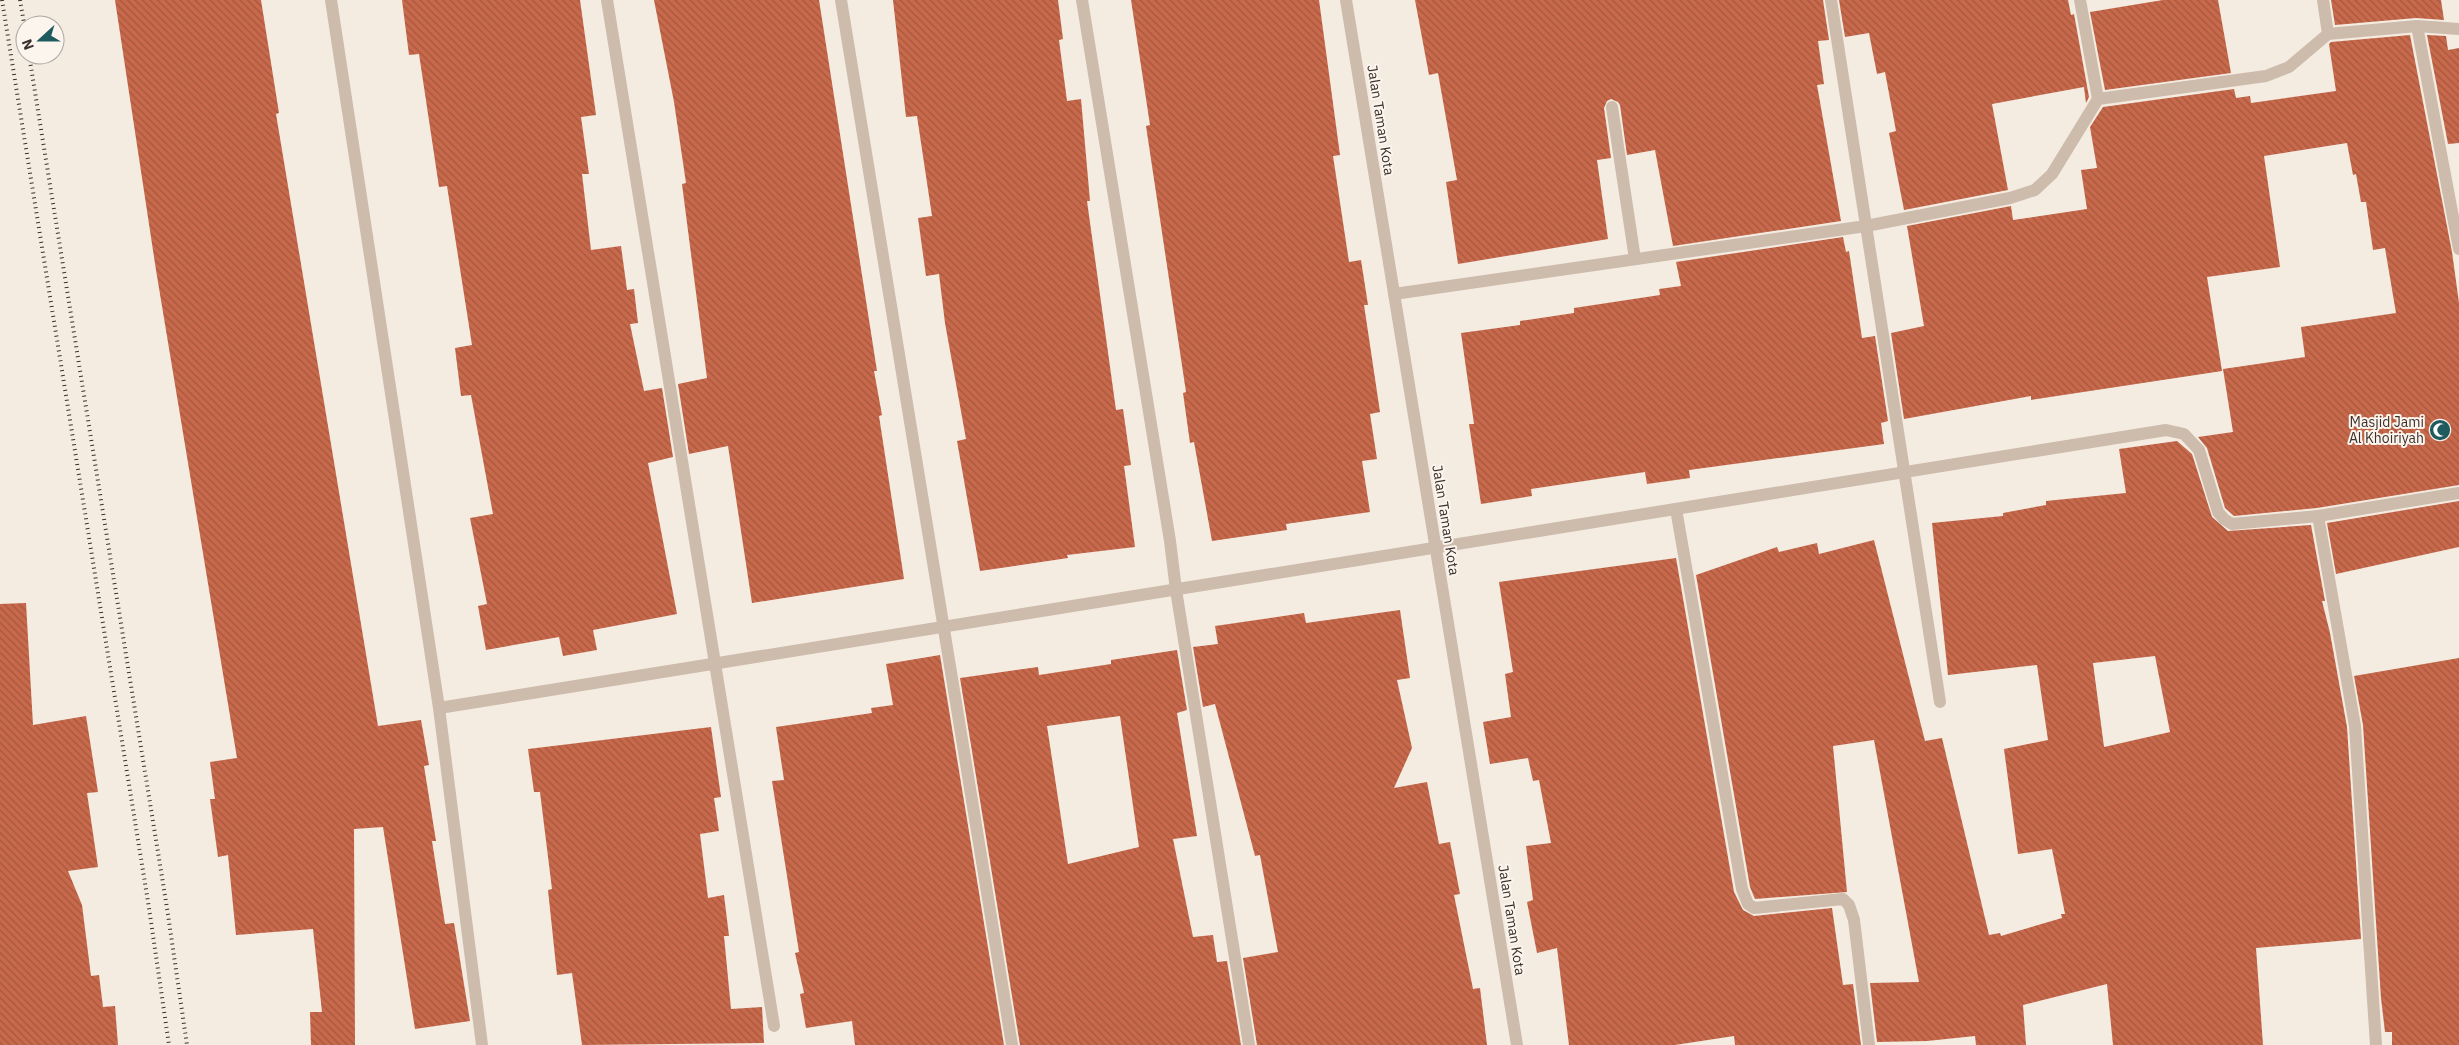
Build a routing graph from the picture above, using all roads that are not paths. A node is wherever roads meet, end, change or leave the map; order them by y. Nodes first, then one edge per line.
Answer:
1 (332, 0) edge
2 (607, 0) edge
3 (841, 0) edge
4 (1082, 0) edge
5 (1346, 0) edge
6 (1831, 0) edge
7 (2080, 0) edge
8 (2323, 0) edge
9 (2417, 26) junction
10 (2459, 29) edge
11 (2328, 34) junction
12 (2098, 99) junction
13 (1612, 107) dead end
14 (1866, 226) junction
15 (2459, 249) edge
16 (1634, 259) junction
17 (1394, 294) junction
18 (1905, 474) junction
19 (2459, 493) edge
20 (1676, 509) junction
21 (2318, 516) junction
22 (1436, 548) junction
23 (1176, 590) junction
24 (944, 627) junction
25 (715, 664) junction
26 (1940, 702) dead end
27 (439, 708) junction
28 (774, 1026) dead end
29 (482, 1045) edge
30 (1012, 1045) edge
31 (1249, 1045) edge
32 (1517, 1045) edge
33 (1869, 1045) edge
34 (2376, 1045) edge

1 - 27 street
2 - 25 street
3 - 24 street
4 - 23 street
5 - 17 street, Jalan Taman Kota
6 - 14 street
7 - 12 street
8 - 11 street
9 - 10 street
9 - 11 street
9 - 15 street
11 - 12 street
12 - 14 street
13 - 16 street
14 - 16 street
14 - 18 street
16 - 17 street
17 - 22 street, Jalan Taman Kota
18 - 20 street
18 - 21 street
18 - 26 street
19 - 21 street
20 - 22 street
20 - 33 street
21 - 34 street
22 - 23 street
22 - 32 street, Jalan Taman Kota
23 - 24 street
23 - 31 street
24 - 25 street
24 - 30 street
25 - 27 street
25 - 28 street
27 - 29 street

